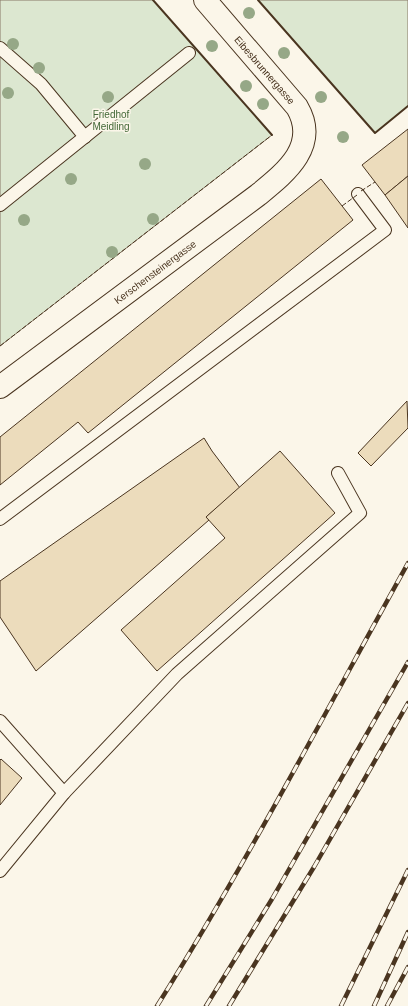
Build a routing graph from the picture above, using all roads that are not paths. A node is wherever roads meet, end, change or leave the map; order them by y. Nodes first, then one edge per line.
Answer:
1 (204, 0) edge
2 (0, 48) edge
3 (189, 53) dead end
4 (85, 137) junction
5 (301, 148) joint
6 (358, 194) dead end
7 (0, 205) edge
8 (0, 387) edge
9 (338, 473) dead end
10 (0, 519) edge
11 (0, 721) edge
12 (64, 793) junction
13 (0, 871) edge

1 - 5 street, Eibesbrunnergasse
2 - 4 lane
3 - 4 lane
4 - 7 lane
5 - 8 street, Kerschensteinergasse
6 - 10 lane
9 - 12 lane
11 - 12 lane
12 - 13 lane

